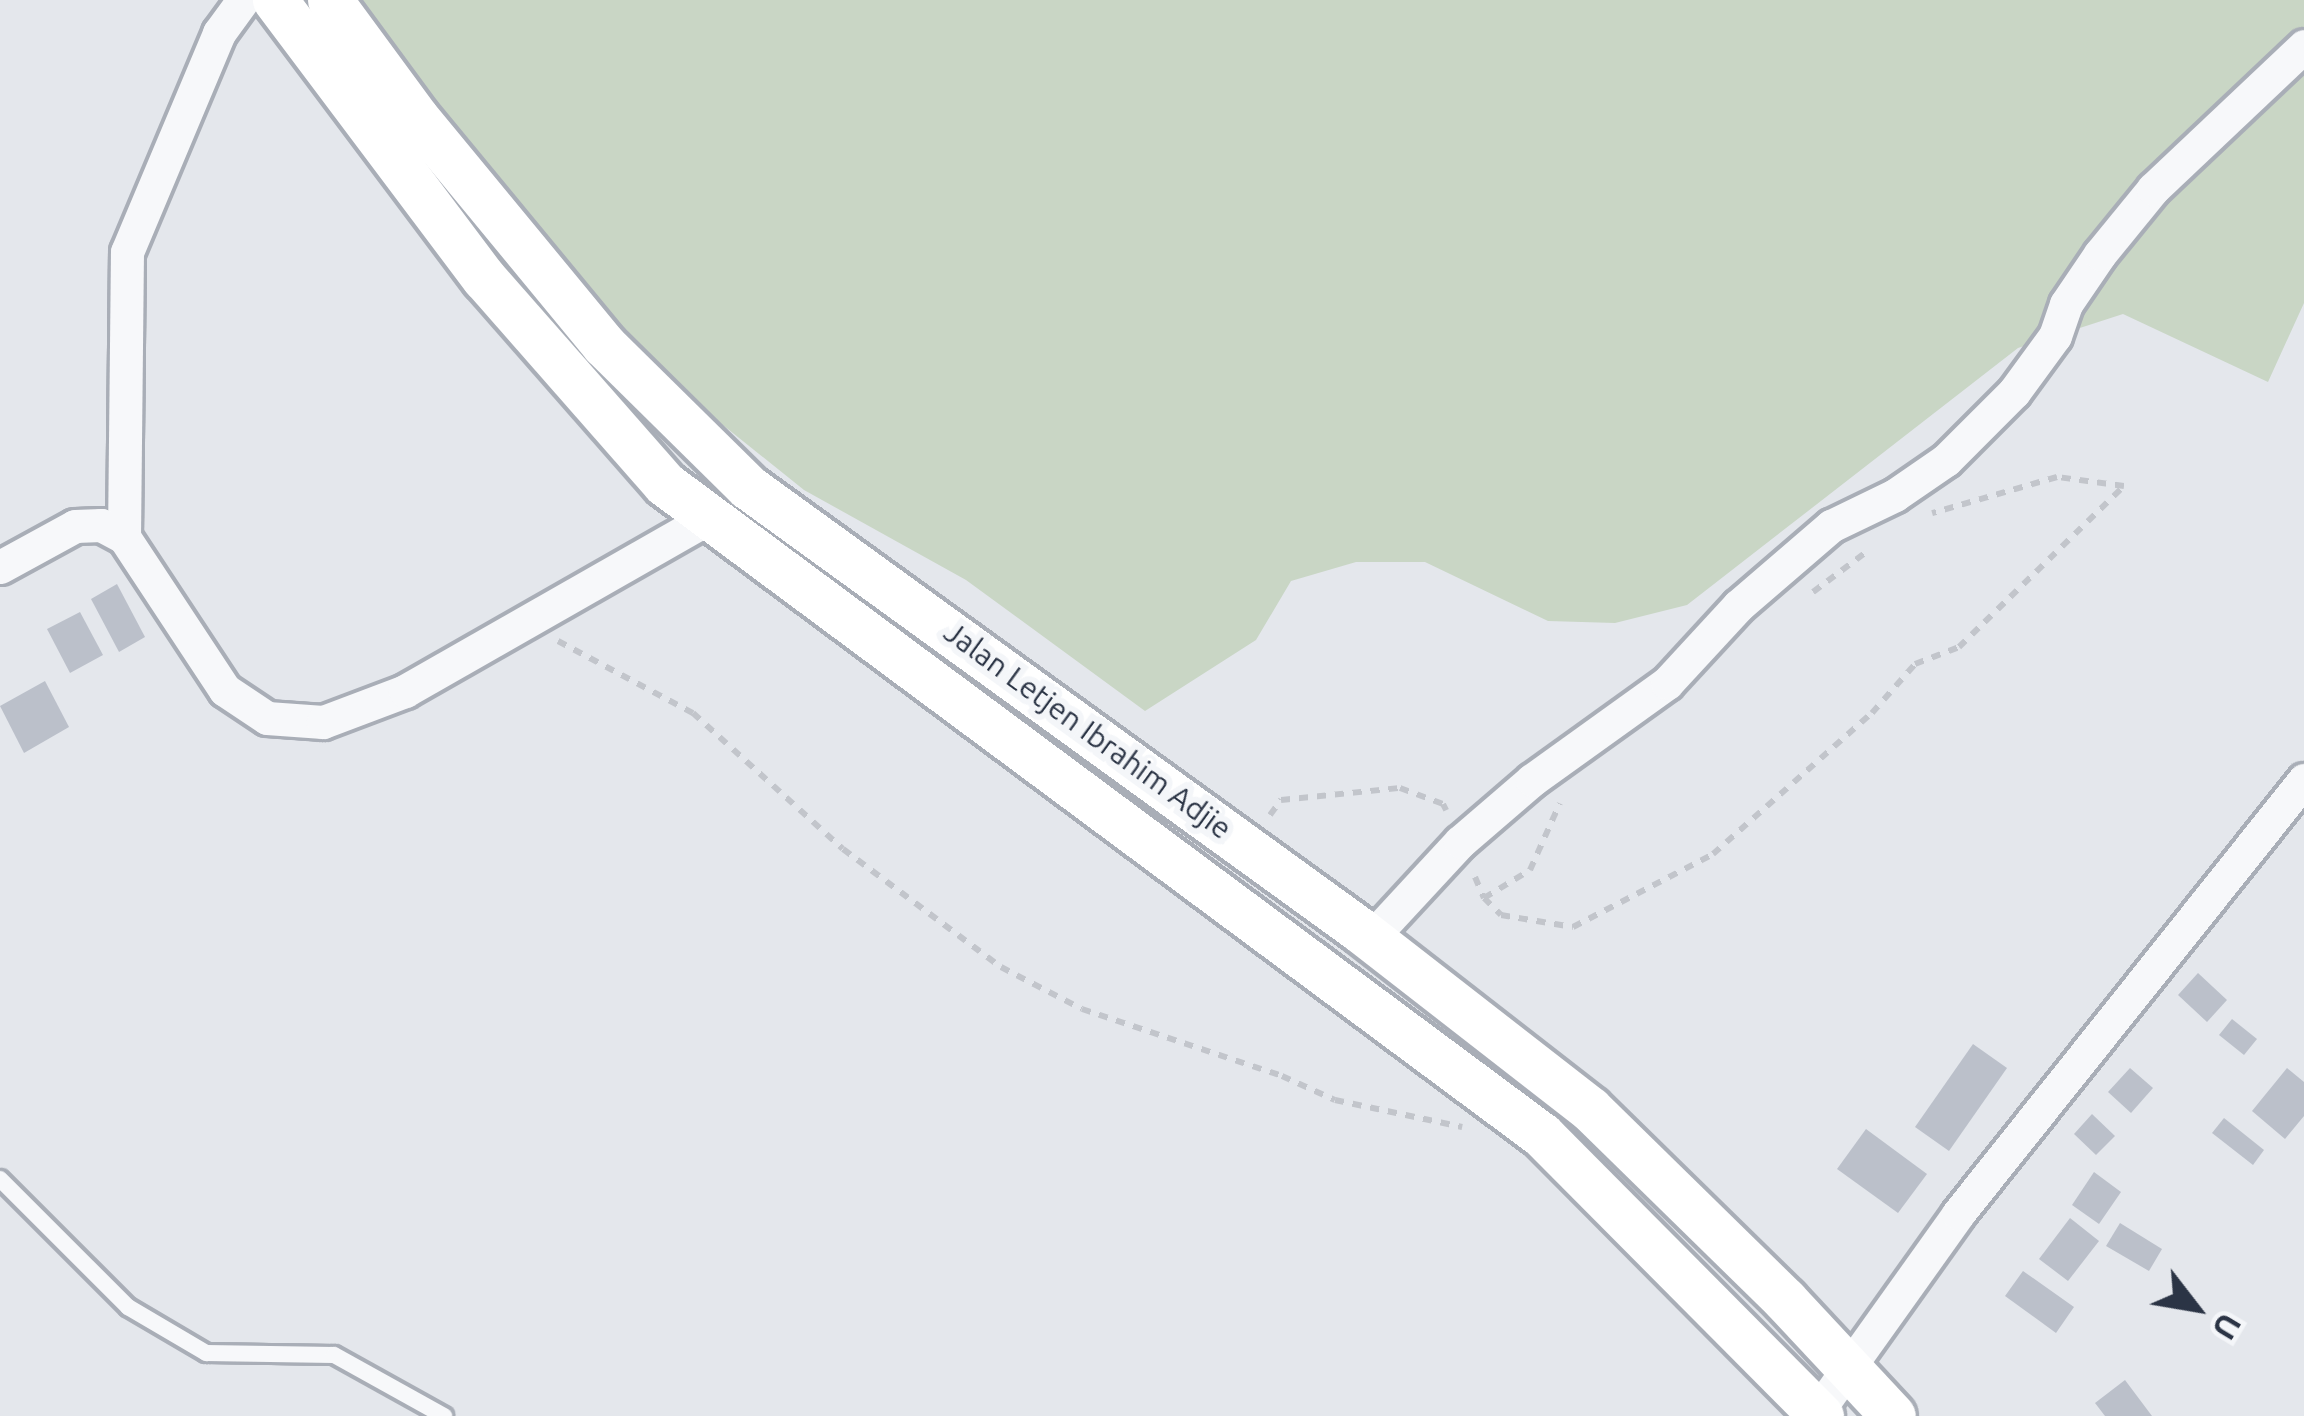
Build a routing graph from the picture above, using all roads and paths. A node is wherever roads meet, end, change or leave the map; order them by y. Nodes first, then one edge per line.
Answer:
1 (244, 0) edge
2 (275, 0) edge
3 (330, 0) edge
4 (2304, 46) edge
5 (1922, 514) dead end
6 (707, 519) junction
7 (124, 537) junction
8 (1880, 540) dead end
9 (0, 567) edge
10 (1809, 595) dead end
11 (523, 622) junction
12 (2304, 780) edge
13 (1577, 788) dead end
14 (1460, 842) junction
15 (1247, 847) junction
16 (1484, 898) junction
17 (1371, 938) junction
18 (1478, 1128) dead end
19 (0, 1179) edge
20 (1848, 1367) junction
21 (1819, 1414) edge
22 (444, 1416) edge
23 (1893, 1416) edge

1 - 7 street
2 - 6 street, Jalan Letjen Ibrahim Adjie
3 - 15 street, Jalan Letjen Ibrahim Adjie
4 - 14 street
5 - 16 path
6 - 11 street
6 - 21 street, Jalan Letjen Ibrahim Adjie
7 - 9 street
7 - 11 street
8 - 10 path
11 - 18 path
12 - 20 street
13 - 16 path
14 - 15 path
14 - 16 path
14 - 17 street
15 - 17 street, Jalan Letjen Ibrahim Adjie
17 - 20 street, Jalan Letjen Ibrahim Adjie
19 - 22 lane
20 - 21 street
20 - 23 street, Jalan Letjen Ibrahim Adjie

